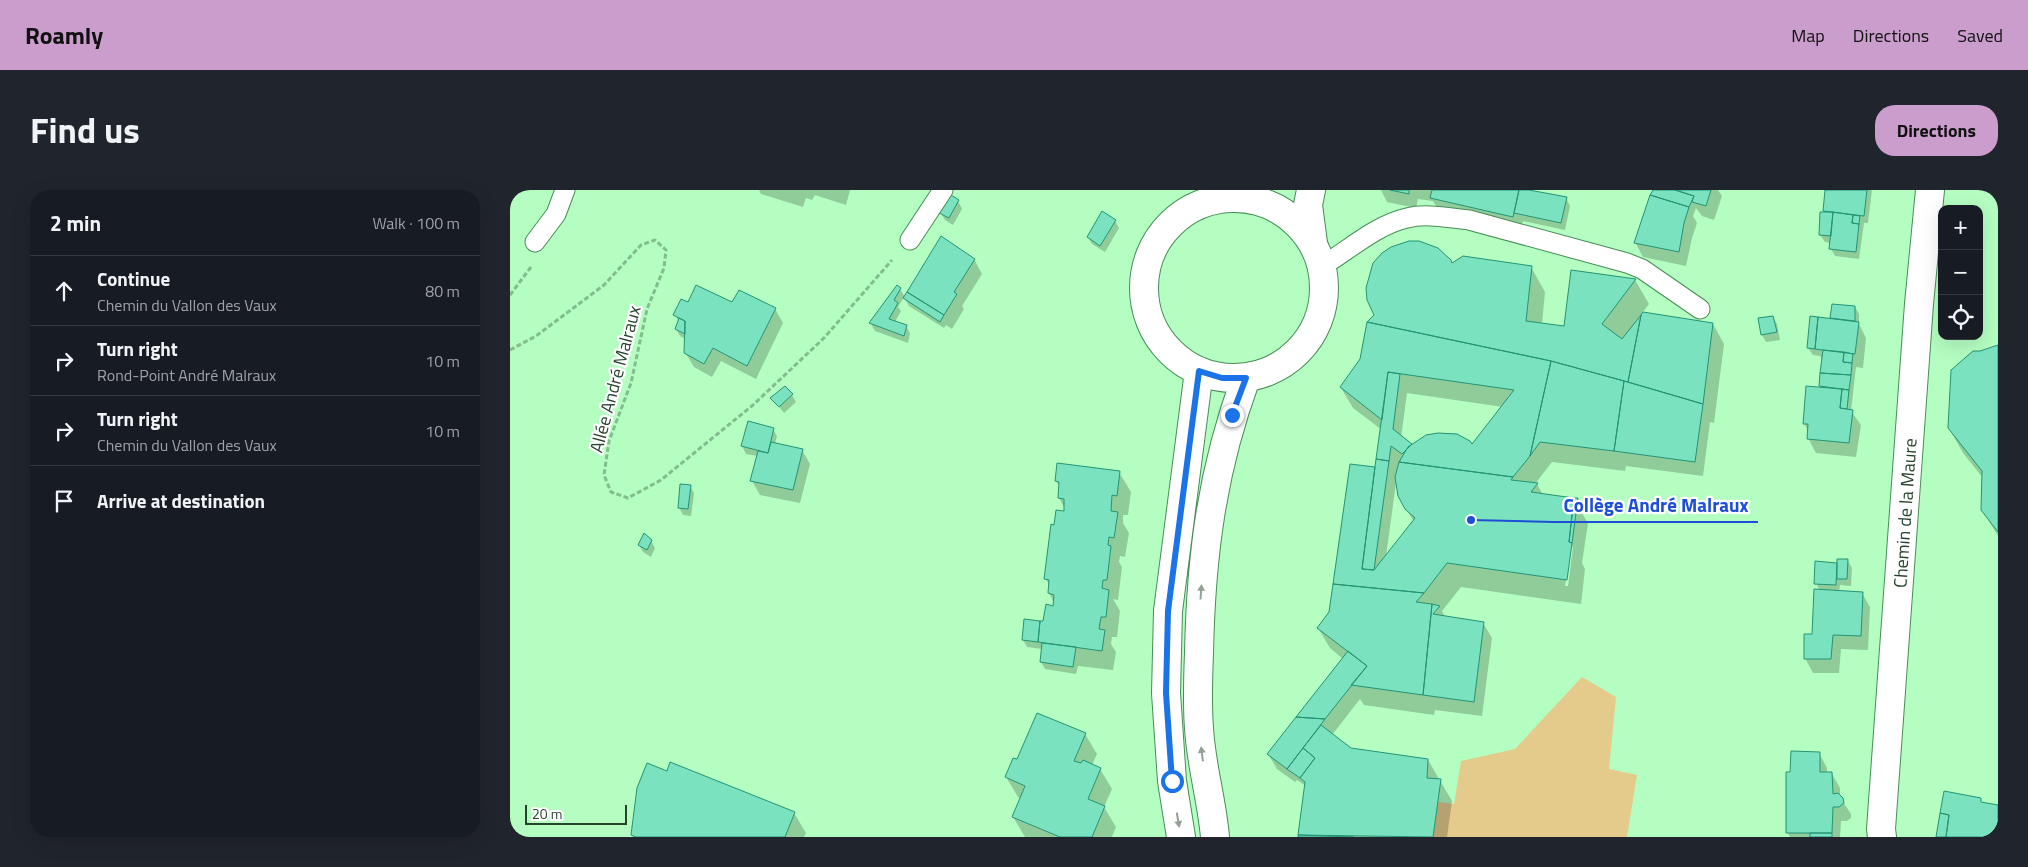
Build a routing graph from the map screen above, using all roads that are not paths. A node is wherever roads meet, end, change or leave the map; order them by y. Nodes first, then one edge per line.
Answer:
1 (565, 190) edge
2 (943, 190) edge
3 (1311, 190) edge
4 (1930, 190) edge
5 (1245, 193) edge
6 (910, 240) road end
7 (535, 242) dead end
8 (1317, 255) junction
9 (1700, 308) dead end
10 (1199, 371) junction
11 (1246, 378) junction
12 (1181, 837) edge
13 (1215, 837) edge
14 (1882, 837) edge

1 - 7 lane
2 - 6 lane
3 - 8 street
4 - 14 street, Chemin de la Maure
5 - 8 street
5 - 10 street
8 - 9 lane
8 - 11 street
10 - 11 street
10 -> 12 street
13 -> 11 street

